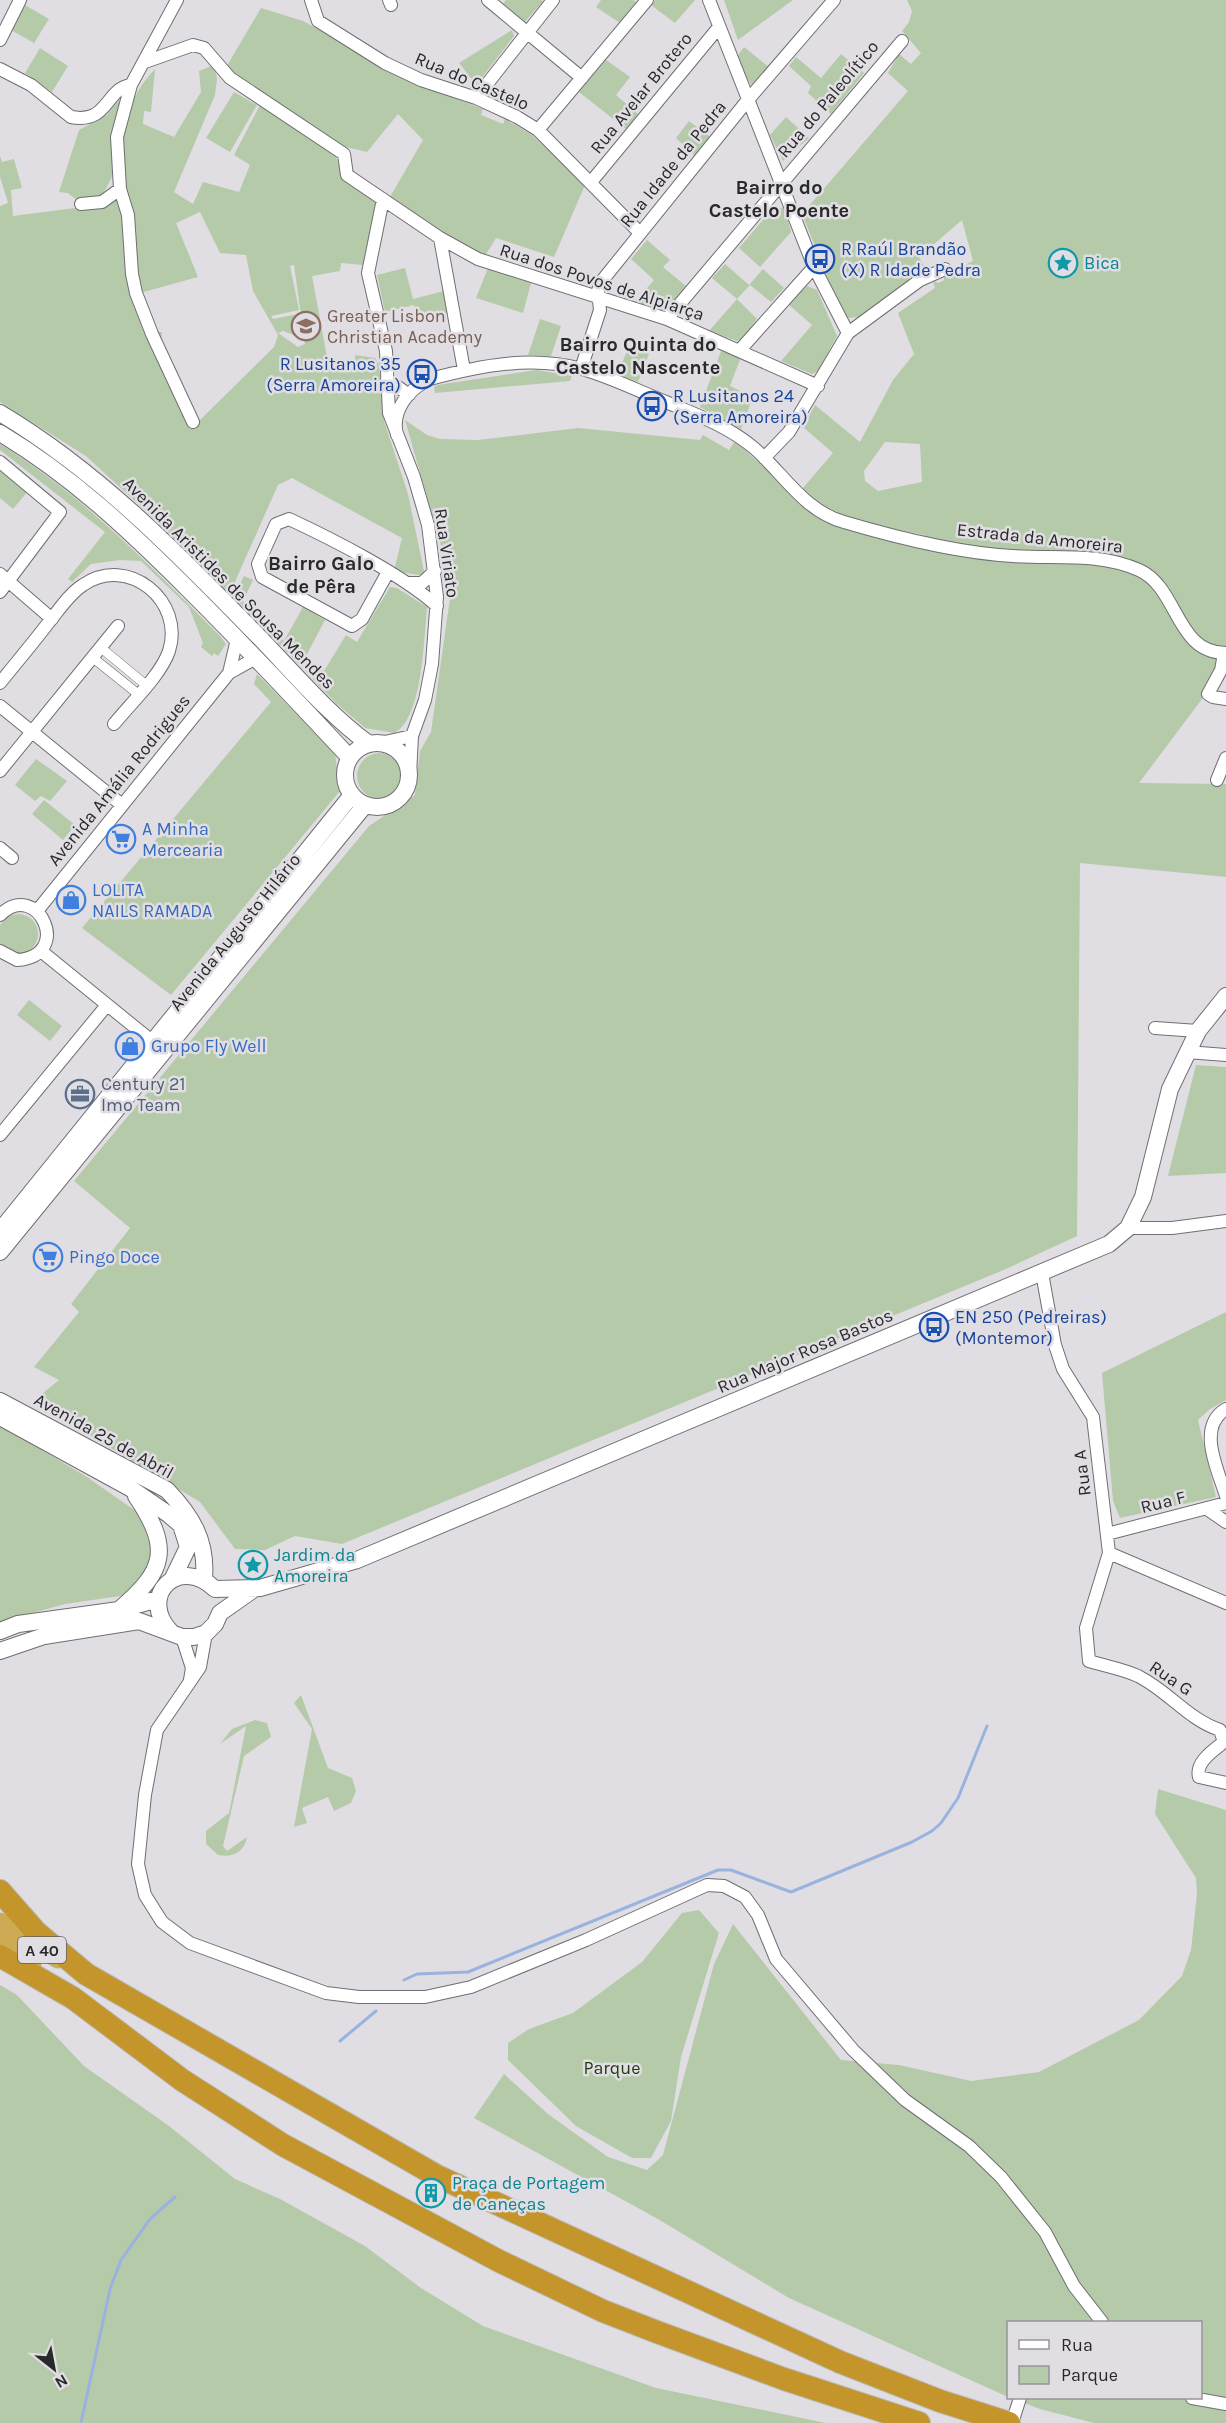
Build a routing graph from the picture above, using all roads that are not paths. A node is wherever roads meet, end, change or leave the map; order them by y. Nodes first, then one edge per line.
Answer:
1 (20, 0) edge
2 (177, 0) edge
3 (311, 0) edge
4 (488, 0) edge
5 (553, 0) edge
6 (647, 0) edge
7 (709, 0) edge
8 (834, 0) edge
9 (719, 27) junction
10 (526, 32) junction
11 (0, 40) edge
12 (902, 41) dead end
13 (146, 62) junction
14 (0, 69) edge
15 (582, 78) junction
16 (131, 85) junction
17 (476, 98) junction
18 (747, 101) junction
19 (538, 130) junction
20 (591, 183) junction
21 (781, 186) junction
22 (120, 189) junction
23 (383, 198) junction
24 (81, 204) dead end
25 (640, 233) junction
26 (440, 238) junction
27 (814, 267) junction
28 (945, 269) dead end
29 (598, 298) junction
30 (667, 319) junction
31 (848, 333) junction
32 (740, 350) junction
33 (581, 369) junction
34 (464, 370) junction
35 (387, 379) junction
36 (818, 386) junction
37 (409, 395) junction
38 (0, 413) edge
39 (193, 422) dead end
40 (0, 433) edge
41 (397, 435) junction
42 (764, 458) junction
43 (0, 462) edge
44 (435, 571) junction
45 (388, 572) junction
46 (4, 578) edge
47 (407, 583) junction
48 (436, 590) junction
49 (0, 592) edge
50 (437, 606) junction
51 (52, 619) junction
52 (118, 626) dead end
53 (237, 639) junction
54 (96, 652) junction
55 (1225, 654) edge
56 (256, 658) junction
57 (229, 673) junction
58 (0, 683) edge
59 (142, 689) junction
60 (1226, 699) edge
61 (0, 706) edge
62 (114, 724) dead end
63 (32, 732) junction
64 (412, 736) junction
65 (374, 744) junction
66 (350, 758) junction
67 (1226, 758) edge
68 (0, 771) edge
69 (410, 775) junction
70 (1217, 780) dead end
71 (358, 800) junction
72 (122, 805) junction
73 (0, 848) edge
74 (12, 858) dead end
75 (37, 911) junction
76 (0, 915) edge
77 (41, 951) junction
78 (1, 953) edge
79 (1226, 996) edge
80 (107, 1005) junction
81 (1155, 1028) dead end
82 (1198, 1031) junction
83 (153, 1042) junction
84 (1187, 1052) junction
85 (1226, 1055) edge
86 (0, 1135) edge
87 (1226, 1221) edge
88 (1128, 1228) junction
89 (0, 1231) edge
90 (0, 1252) edge
91 (1042, 1273) junction
92 (0, 1401) edge
93 (1226, 1409) edge
94 (0, 1418) edge
95 (130, 1488) junction
96 (1226, 1496) edge
97 (1226, 1503) edge
98 (1207, 1509) junction
99 (1226, 1522) edge
100 (1107, 1534) junction
101 (1109, 1553) junction
102 (172, 1580) junction
103 (210, 1584) junction
104 (254, 1589) junction
105 (158, 1599) junction
106 (1226, 1602) edge
107 (119, 1610) junction
108 (220, 1613) junction
109 (0, 1631) edge
110 (206, 1633) junction
111 (176, 1634) junction
112 (0, 1651) edge
113 (189, 1685) junction
114 (1226, 1783) edge
115 (0, 1891) edge
116 (0, 1923) edge
117 (0, 1941) edge
118 (0, 1956) edge
119 (86, 1974) junction
120 (73, 1998) junction
121 (1101, 2321) edge
122 (1019, 2399) edge
123 (1202, 2399) edge
124 (1226, 2404) edge
125 (919, 2423) edge
126 (1010, 2423) edge

1 - 11 street
2 - 13 street
3 - 17 street, Rua do Castelo
4 - 10 street
5 - 10 street
6 - 15 street
7 - 9 street
8 - 18 street, Rua Idade da Pedra
9 - 18 street
9 - 20 street, Rua Avelar Brotero
10 - 15 street
10 - 17 street
12 - 21 street, Rua do Paleolítico
13 - 16 street
13 - 23 street, Rua dos Povos de Alpiarça
14 - 16 street
15 - 19 street
16 - 22 street
17 - 19 street, Rua do Castelo
18 - 21 street
18 - 25 street, Rua Idade da Pedra
19 - 20 street, Rua do Castelo
20 - 25 street, Rua do Castelo
21 - 27 street
21 - 30 street, Rua do Paleolítico
22 - 24 street
22 - 39 street
23 - 26 street, Rua dos Povos de Alpiarça
23 - 35 street, Rua Viriato
25 - 29 street, Rua Idade da Pedra
26 - 29 street, Rua dos Povos de Alpiarça
26 - 34 street
27 - 31 street
27 - 32 street
28 - 31 street
29 - 30 street, Rua dos Povos de Alpiarça
29 - 33 street, Rua Idade da Pedra
30 - 32 street, Rua dos Povos de Alpiarça
31 - 36 street
32 - 36 street, Rua dos Povos de Alpiarça
33 - 34 street, Estrada da Amoreira
33 - 42 street, Estrada da Amoreira
34 - 37 street, Estrada da Amoreira
35 - 37 street
35 - 41 street, Rua Viriato
36 - 42 street
37 - 41 street
38 - 65 main road, Avenida Aristides de Sousa Mendes
40 - 53 main road, Avenida Aristides de Sousa Mendes
41 - 44 street, Rua Viriato
42 - 55 street, Estrada da Amoreira
43 - 46 street
44 - 47 street
44 - 48 street, Rua Viriato
45 - 45 street
45 - 47 street
46 - 49 street
46 - 51 street
47 - 48 street
47 - 50 street
48 - 50 street, Rua Viriato
50 - 64 street, Rua Viriato
51 - 58 street
51 - 59 street
52 - 54 street
53 - 56 main road, Avenida Aristides de Sousa Mendes
53 - 57 street, Avenida Amália Rodrigues
54 - 59 street
54 - 63 street
55 - 60 street
56 - 57 street, Avenida Amália Rodrigues
56 - 66 main road, Avenida Aristides de Sousa Mendes
57 - 72 street, Avenida Amália Rodrigues
59 - 62 street
61 - 63 street
63 - 68 street
63 - 72 street
64 - 65 street
64 - 69 street, Rua Viriato
65 - 66 main road
65 - 69 main road
66 - 71 main road
67 - 70 street
69 - 71 main road
71 - 83 main road, Avenida Augusto Hilário
71 - 90 main road, Avenida Augusto Hilário
72 - 75 street, Avenida Amália Rodrigues
73 - 74 street
75 - 76 street
75 - 77 street
77 - 78 street
77 - 80 street
79 - 82 main road, Rua Major Rosa Bastos
80 - 83 street
80 - 86 street
81 - 82 street
82 - 84 main road, Rua Major Rosa Bastos
83 - 89 main road, Avenida Augusto Hilário
84 - 85 street
84 - 88 main road, Rua Major Rosa Bastos
87 - 88 street
88 - 91 main road, Rua Major Rosa Bastos
91 - 100 street, Rua A
91 - 104 main road, Rua Major Rosa Bastos
92 - 103 main road, Avenida 25 de Abril
93 - 96 street
94 - 95 main road, Avenida 25 de Abril
95 - 102 main road
95 - 107 main road, Avenida 25 de Abril
97 - 98 street, Rua F
98 - 99 street
98 - 100 street, Rua F
100 - 101 street, Rua A
101 - 106 street
101 - 114 street, Rua G
102 - 103 main road
102 - 105 main road
103 - 104 main road
103 - 108 main road
104 - 108 main road
105 - 107 main road
105 - 111 main road
107 - 109 main road
108 - 110 main road
110 - 111 main road
110 - 113 street
111 - 112 main road
111 - 113 street
113 - 121 street
115 - 119 highway
116 - 119 highway, A 40
117 - 120 highway, A 40
118 - 120 highway
119 - 126 highway
120 - 125 highway
122 - 126 street
123 - 124 street

